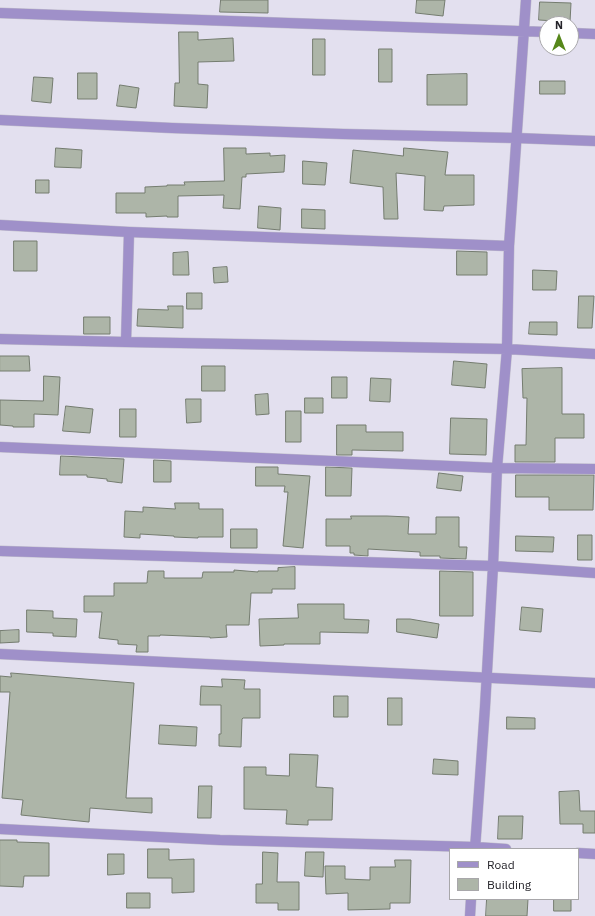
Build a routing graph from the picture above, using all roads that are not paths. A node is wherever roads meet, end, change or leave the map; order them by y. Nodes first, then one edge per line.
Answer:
1 (526, 0) edge
2 (0, 12) edge
3 (524, 30) junction
4 (539, 31) edge
5 (579, 33) edge
6 (595, 34) edge
7 (0, 120) edge
8 (516, 138) junction
9 (595, 141) edge
10 (0, 225) edge
11 (129, 232) junction
12 (509, 246) junction
13 (0, 339) edge
14 (126, 342) junction
15 (507, 349) junction
16 (595, 354) edge
17 (0, 447) edge
18 (497, 468) junction
19 (595, 469) edge
20 (0, 551) edge
21 (493, 566) junction
22 (595, 573) edge
23 (0, 654) edge
24 (486, 678) junction
25 (595, 683) edge
26 (0, 830) edge
27 (475, 848) edge
28 (579, 853) edge
29 (595, 854) edge
30 (471, 900) edge
31 (470, 916) edge

1 - 3 street
2 - 3 street
3 - 4 street
3 - 8 street
5 - 6 street
7 - 8 street
8 - 9 street
8 - 12 street
10 - 11 street
11 - 12 street
11 - 14 street
12 - 15 street
13 - 14 street
14 - 15 street
15 - 16 street
15 - 18 street
17 - 18 street
18 - 19 street
18 - 21 street
20 - 21 street
21 - 22 street
21 - 24 street
23 - 24 street
24 - 25 street
24 - 27 street
26 - 27 street
28 - 29 street
30 - 31 street

